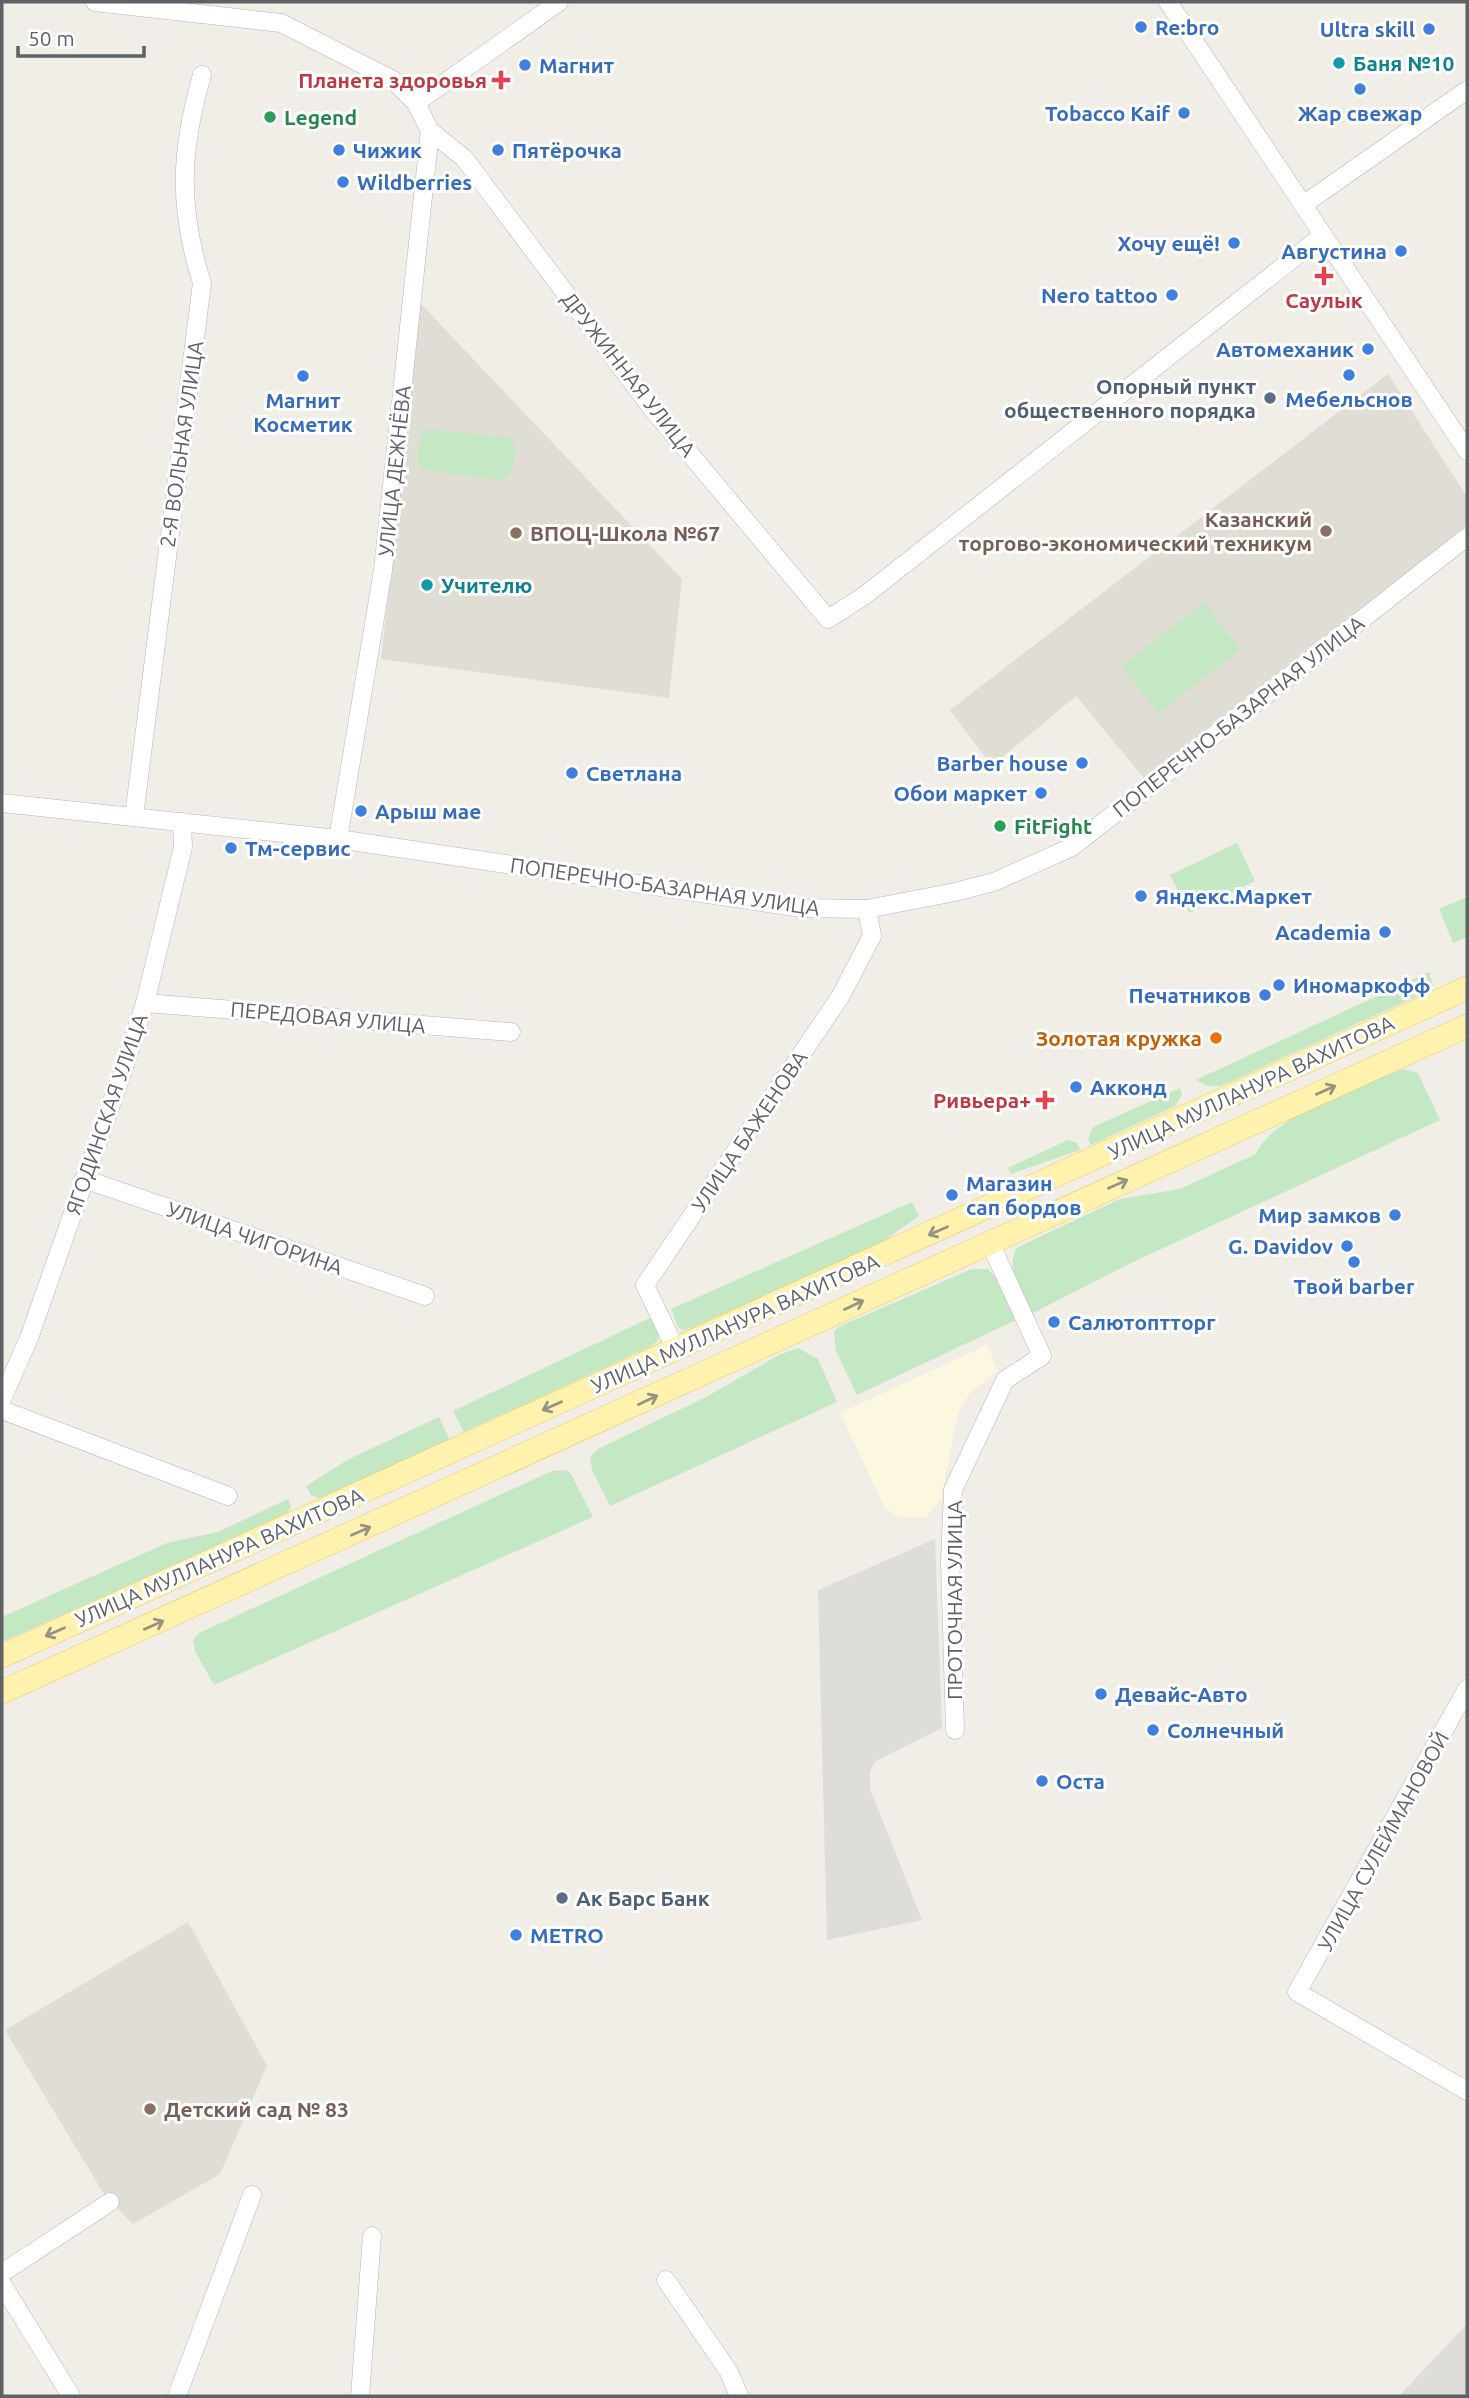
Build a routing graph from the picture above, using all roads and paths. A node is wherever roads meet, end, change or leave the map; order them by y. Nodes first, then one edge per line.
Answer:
1 (95, 2) edge
2 (559, 2) edge
3 (1168, 2) edge
4 (202, 75) dead end
5 (1467, 90) edge
6 (416, 103) junction
7 (430, 131) junction
8 (1303, 205) junction
9 (1323, 235) junction
10 (1467, 451) edge
11 (1467, 537) edge
12 (2, 803) edge
13 (134, 816) junction
14 (182, 822) junction
15 (338, 839) junction
16 (867, 909) junction
17 (1467, 988) edge
18 (145, 1003) junction
19 (1467, 1026) edge
20 (511, 1032) dead end
21 (84, 1180) junction
22 (990, 1243) junction
23 (425, 1296) dead end
24 (676, 1350) junction
25 (2, 1399) edge
26 (2, 1410) edge
27 (228, 1496) dead end
28 (2, 1656) edge
29 (1467, 1689) edge
30 (2, 1692) edge
31 (956, 1730) dead end
32 (1467, 2091) edge
33 (252, 2195) dead end
34 (110, 2202) dead end
35 (372, 2236) dead end
36 (2, 2273) edge
37 (666, 2280) dead end
38 (2, 2284) edge
39 (71, 2396) edge
40 (177, 2396) edge
41 (360, 2396) edge
42 (739, 2396) edge

1 - 6 street
2 - 6 street
3 - 8 street
4 - 13 street, 2-Я ВОЛЬНАЯ УЛИЦА
5 - 8 street
6 - 7 street
7 - 9 street, ДРУЖИННАЯ УЛИЦА
7 - 15 street, УЛИЦА ДЕЖНЁВА
8 - 9 street
9 - 10 street
11 - 16 street, ПОПЕРЕЧНО-БАЗАРНАЯ УЛИЦА
12 - 13 street, ПОПЕРЕЧНО-БАЗАРНАЯ УЛИЦА
13 - 14 street, ПОПЕРЕЧНО-БАЗАРНАЯ УЛИЦА
14 - 15 street, ПОПЕРЕЧНО-БАЗАРНАЯ УЛИЦА
14 - 18 street, ЯГОДИНСКАЯ УЛИЦА
15 - 16 street, ПОПЕРЕЧНО-БАЗАРНАЯ УЛИЦА
16 - 24 street, УЛИЦА БАЖЕНОВА
17 -> 24 main road, УЛИЦА МУЛЛАНУРА ВАХИТОВА
18 - 20 street, ПЕРЕДОВАЯ УЛИЦА
18 - 21 street, ЯГОДИНСКАЯ УЛИЦА
22 -> 19 main road, УЛИЦА МУЛЛАНУРА ВАХИТОВА
21 - 23 street, УЛИЦА ЧИГОРИНА
21 - 25 street, ЯГОДИНСКАЯ УЛИЦА
30 -> 22 main road, УЛИЦА МУЛЛАНУРА ВАХИТОВА
22 - 31 street, ПРОТОЧНАЯ УЛИЦА
24 -> 28 main road, УЛИЦА МУЛЛАНУРА ВАХИТОВА
26 - 27 street
29 - 32 street, УЛИЦА СУЛЕЙМАНОВОЙ
33 - 40 street
34 - 36 street
35 - 41 street
37 - 42 street
38 - 39 street

